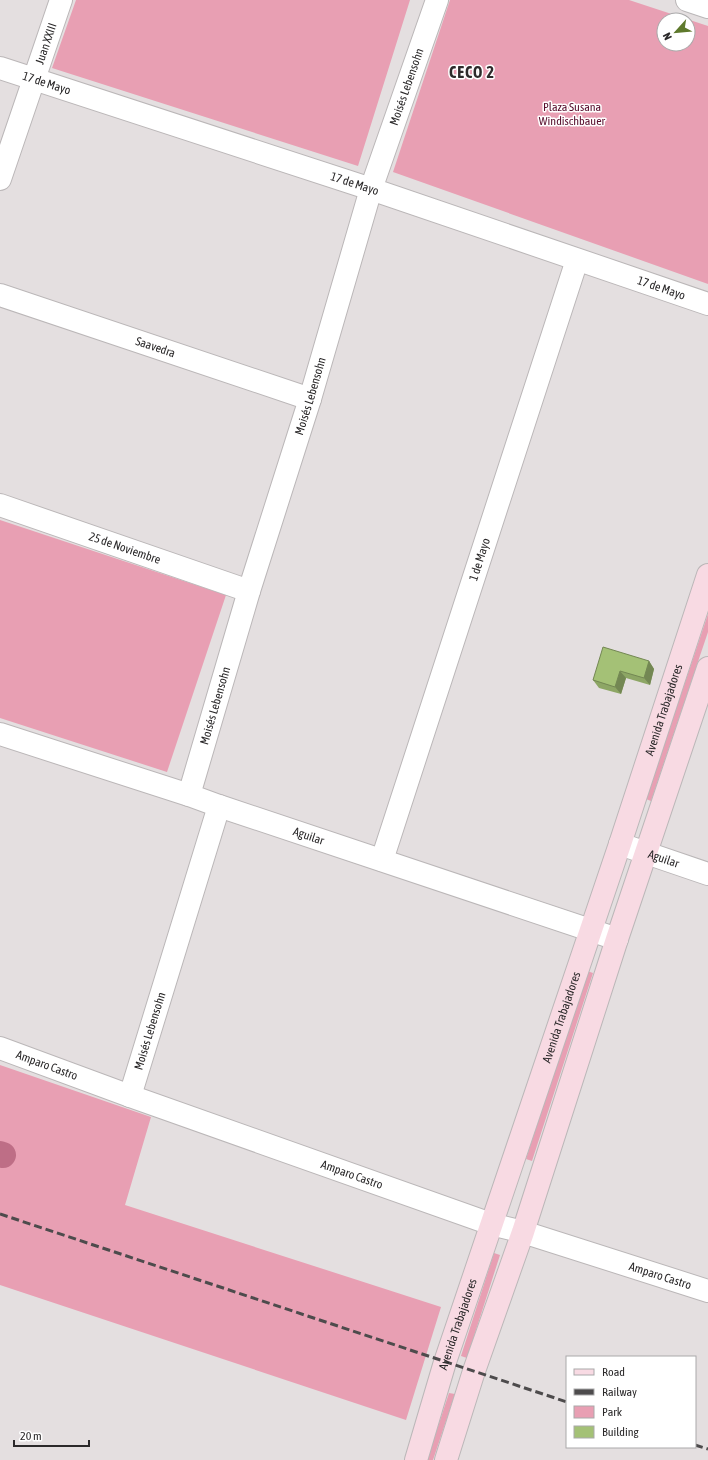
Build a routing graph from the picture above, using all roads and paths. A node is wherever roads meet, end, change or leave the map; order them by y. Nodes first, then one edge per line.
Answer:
1 (61, 0) edge
2 (438, 0) edge
3 (687, 0) edge
4 (708, 7) edge
5 (0, 68) edge
6 (33, 80) junction
7 (0, 179) edge
8 (370, 189) junction
9 (577, 260) junction
10 (0, 295) edge
11 (708, 304) edge
12 (310, 399) junction
13 (0, 505) edge
14 (708, 574) edge
15 (250, 591) junction
16 (708, 668) edge
17 (0, 734) edge
18 (189, 795) junction
19 (219, 806) junction
20 (620, 844) junction
21 (646, 852) junction
22 (382, 860) junction
23 (708, 874) edge
24 (590, 930) junction
25 (617, 939) junction
26 (0, 1048) edge
27 (130, 1096) junction
28 (491, 1224) junction
29 (523, 1232) junction
30 (708, 1291) edge
31 (416, 1460) edge
32 (446, 1460) edge

1 - 6 street, Juan XXIII
2 - 8 street, Moisés Lebensohn
3 - 4 street
5 - 6 street, 17 de Mayo
6 - 7 street, Juan XXIII
6 - 8 street, 17 de Mayo
8 - 9 street, 17 de Mayo
8 - 12 street, Moisés Lebensohn
9 - 11 street, 17 de Mayo
9 - 22 street, 1 de Mayo
10 - 12 street, Saavedra
12 - 15 street, Moisés Lebensohn
13 - 15 street, 25 de Noviembre
14 - 20 main road, Avenida Trabajadores
15 - 18 street, Moisés Lebensohn
16 - 21 main road
17 - 18 street, Aguilar
18 - 19 street, Aguilar
19 - 22 street, Aguilar
19 - 27 street, Moisés Lebensohn
20 - 21 street, Aguilar
20 - 24 main road, Avenida Trabajadores
21 - 23 street, Aguilar
21 - 25 main road
22 - 24 street, Aguilar
24 - 25 street, Aguilar
24 - 28 main road, Avenida Trabajadores
25 - 29 main road
26 - 27 street, Amparo Castro
27 - 28 street, Amparo Castro
28 - 29 street, Amparo Castro
28 - 31 main road, Avenida Trabajadores
29 - 30 street, Amparo Castro
29 - 32 main road

